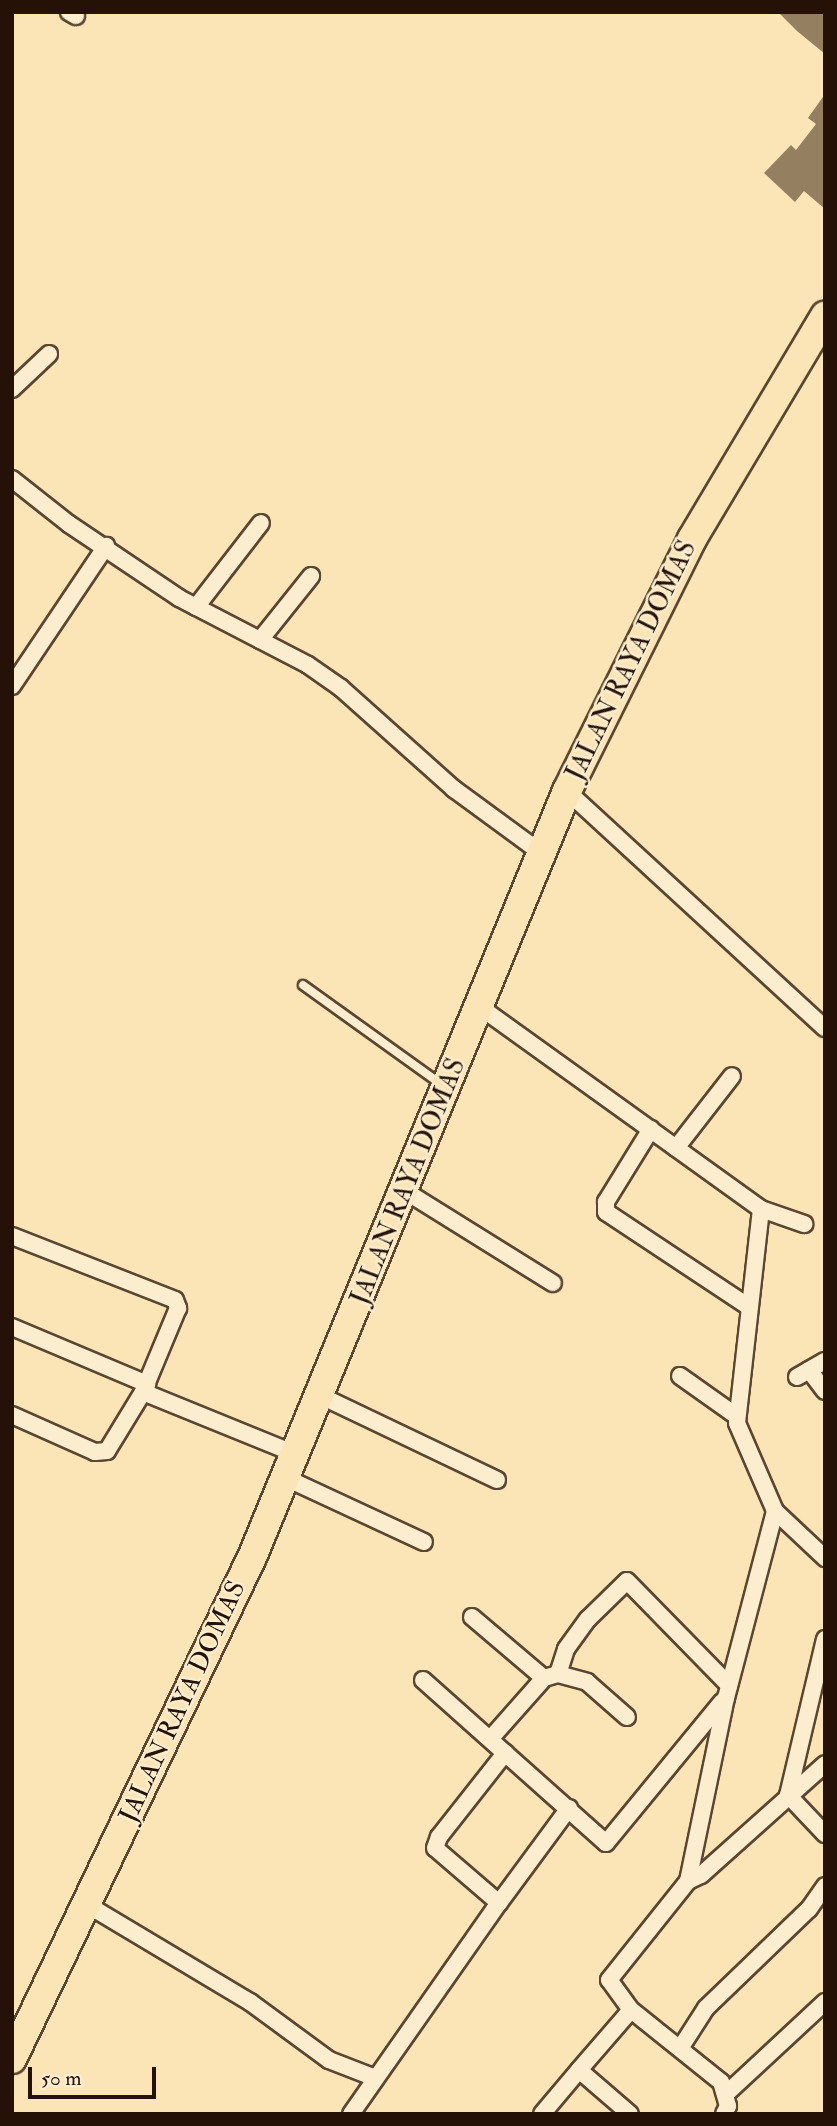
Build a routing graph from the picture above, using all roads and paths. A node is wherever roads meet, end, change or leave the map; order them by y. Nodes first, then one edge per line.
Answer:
1 (825, 316) edge
2 (48, 354) dead end
3 (12, 389) edge
4 (12, 478) edge
5 (261, 523) dead end
6 (106, 546) junction
7 (311, 576) dead end
8 (196, 607) junction
9 (260, 640) junction
10 (12, 686) edge
11 (567, 791) junction
12 (540, 852) junction
13 (303, 985) dead end
14 (480, 1007) junction
15 (825, 1028) edge
16 (732, 1076) dead end
17 (447, 1088) junction
18 (651, 1129) junction
19 (676, 1149) junction
20 (405, 1191) junction
21 (761, 1209) junction
22 (804, 1224) dead end
23 (12, 1236) edge
24 (553, 1283) dead end
25 (749, 1307) junction
26 (12, 1327) edge
27 (825, 1361) edge
28 (680, 1376) dead end
29 (145, 1388) junction
30 (825, 1391) edge
31 (321, 1396) junction
32 (12, 1415) edge
33 (735, 1415) junction
34 (291, 1466) junction
35 (497, 1480) dead end
36 (775, 1511) junction
37 (424, 1542) dead end
38 (825, 1558) edge
39 (472, 1617) dead end
40 (825, 1639) edge
41 (551, 1676) junction
42 (423, 1680) dead end
43 (727, 1692) junction
44 (627, 1717) dead end
45 (491, 1738) junction
46 (505, 1753) junction
47 (825, 1764) edge
48 (788, 1795) junction
49 (569, 1808) junction
50 (825, 1834) edge
51 (688, 1881) junction
52 (825, 1886) edge
53 (499, 1903) junction
54 (86, 1904) junction
55 (825, 2002) edge
56 (631, 2010) junction
57 (681, 2047) junction
58 (12, 2059) edge
59 (579, 2070) junction
60 (373, 2077) junction
61 (726, 2094) junction
62 (625, 2112) edge
63 (351, 2114) edge
64 (542, 2114) edge
65 (724, 2114) edge

1 - 11 highway, JALAN RAYA DOMAS
2 - 3 street
4 - 6 street
5 - 8 street
6 - 8 street
6 - 10 street
7 - 9 street
8 - 9 street
9 - 12 street
11 - 12 highway, JALAN RAYA DOMAS
11 - 15 street
12 - 14 highway, JALAN RAYA DOMAS
13 - 17 lane
14 - 17 highway, JALAN RAYA DOMAS
14 - 18 street
16 - 19 street
17 - 20 highway, JALAN RAYA DOMAS
18 - 19 street
18 - 25 street
19 - 21 street
20 - 24 street
20 - 31 highway, JALAN RAYA DOMAS
21 - 22 street
21 - 25 street
23 - 29 street
25 - 33 street
26 - 29 street
27 - 30 street
28 - 33 street
29 - 32 street
29 - 34 street
31 - 34 highway, JALAN RAYA DOMAS
31 - 35 street
33 - 36 street
34 - 37 street
34 - 54 highway, JALAN RAYA DOMAS
36 - 38 street
36 - 43 street
39 - 41 street
40 - 48 street
41 - 43 street
41 - 44 street
41 - 45 street
42 - 45 street
43 - 49 street
43 - 51 street
45 - 46 street
46 - 49 street
46 - 53 street
47 - 48 street
48 - 50 street
48 - 51 street
49 - 53 street
51 - 56 street
52 - 57 street
53 - 60 street
54 - 58 highway, JALAN RAYA DOMAS
54 - 60 street
55 - 61 street
56 - 57 street
56 - 59 street
57 - 61 street
59 - 62 street
59 - 64 street
60 - 63 street
61 - 65 street

